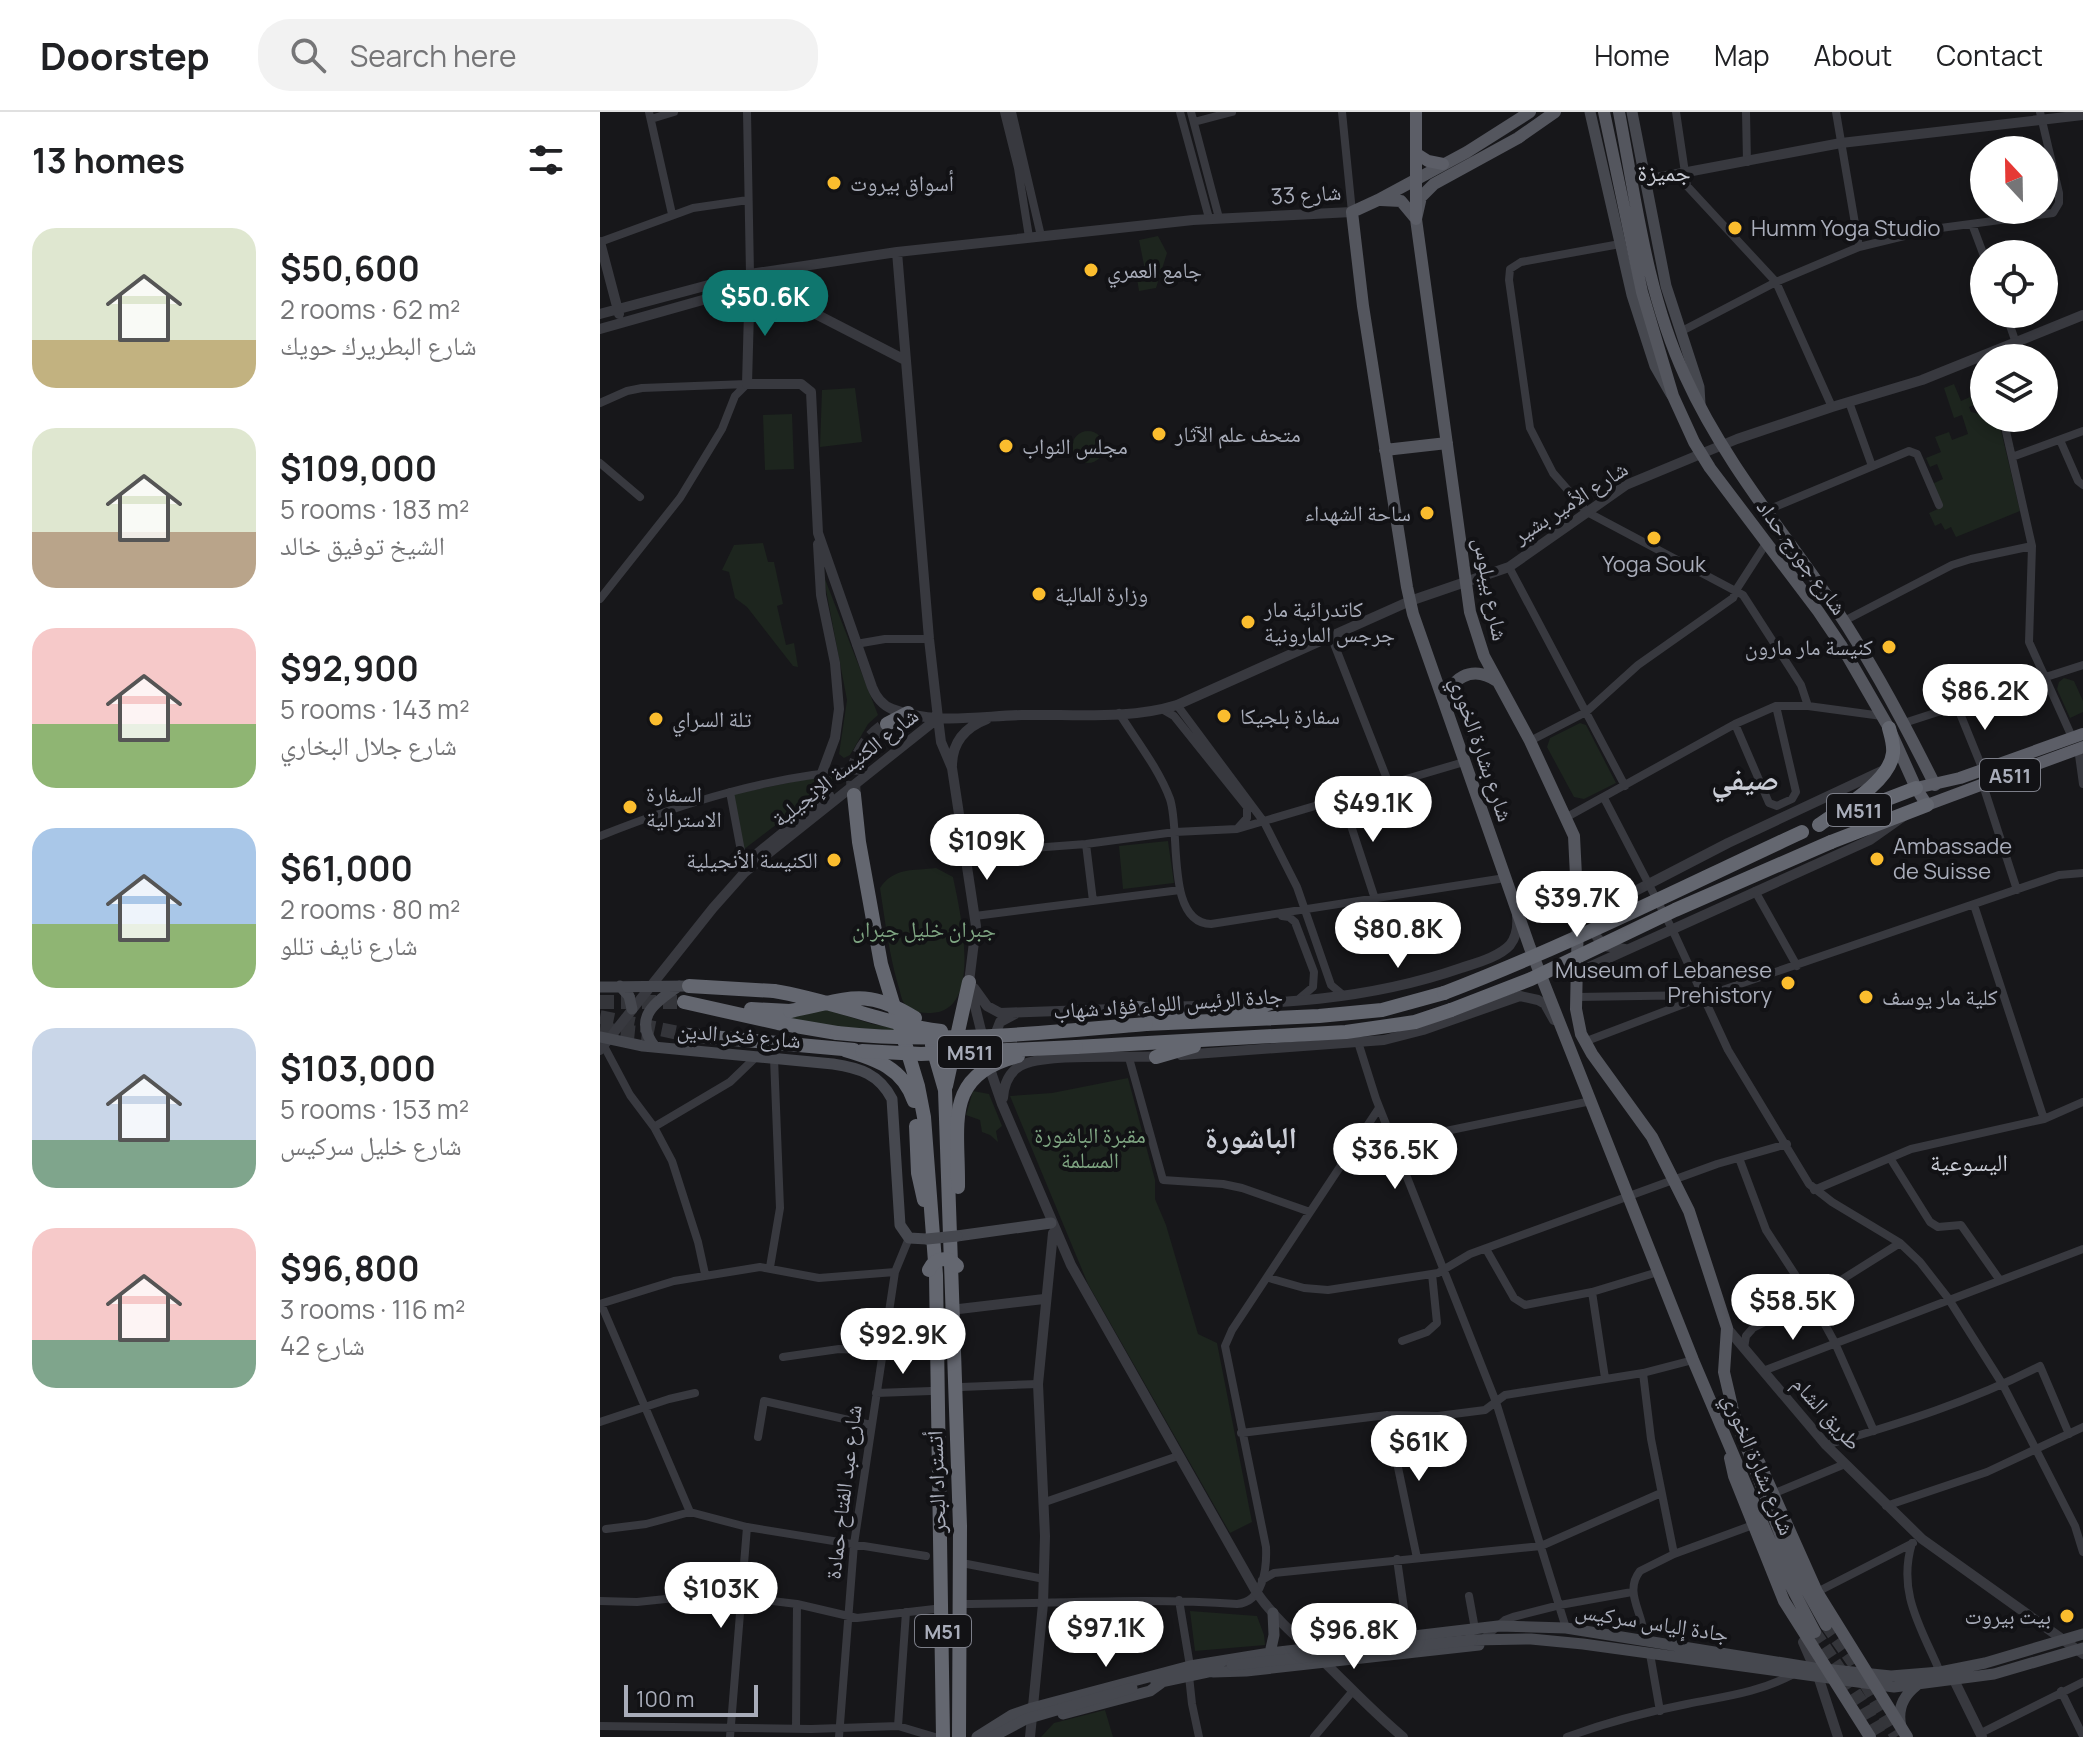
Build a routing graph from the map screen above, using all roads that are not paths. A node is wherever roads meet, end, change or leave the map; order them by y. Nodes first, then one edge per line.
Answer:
1 (674, 112) edge
2 (747, 112) edge
3 (1004, 112) edge
4 (1012, 112) edge
5 (1180, 112) edge
6 (1191, 112) edge
7 (1232, 112) edge
8 (1342, 112) edge
9 (1416, 112) edge
10 (1530, 112) edge
11 (1555, 112) edge
12 (1590, 112) edge
13 (1604, 112) edge
14 (1619, 112) edge
15 (1632, 112) edge
16 (1676, 112) edge
17 (1746, 112) edge
18 (1836, 112) edge
19 (650, 115) edge
20 (2083, 115) edge
21 (2041, 116) edge
22 (1194, 122) junction
23 (2046, 136) edge
24 (1841, 143) junction
25 (1417, 154) junction
26 (1747, 162) junction
27 (1443, 164) junction
28 (1685, 174) junction
29 (1415, 180) junction
30 (1645, 180) junction
31 (748, 200) junction
32 (1378, 200) junction
33 (1352, 212) junction
34 (672, 214) junction
35 (1214, 218) junction
36 (1416, 219) junction
37 (1972, 224) joint
38 (1041, 236) junction
39 (1029, 237) junction
40 (1978, 240) edge
41 (600, 242) edge
42 (1620, 244) junction
43 (1859, 247) junction
44 (897, 252) junction
45 (750, 274) junction
46 (1776, 282) junction
47 (750, 290) junction
48 (618, 309) junction
49 (600, 313) edge
50 (2083, 315) edge
51 (620, 322) junction
52 (602, 328) edge
53 (2011, 328) edge
54 (1680, 332) junction
55 (2016, 343) joint
56 (905, 360) junction
57 (1970, 362) edge
58 (747, 384) junction
59 (1673, 396) junction
60 (1849, 402) junction
61 (600, 403) edge
62 (1832, 407) junction
63 (1701, 408) junction
64 (2083, 431) edge
65 (2006, 432) edge
66 (2060, 440) junction
67 (1447, 443) junction
68 (1721, 445) junction
69 (1385, 450) junction
70 (1700, 454) junction
71 (2012, 457) junction
72 (600, 463) edge
73 (1872, 466) junction
74 (2083, 485) edge
75 (640, 497) dead end
76 (1939, 505) dead end
77 (1765, 511) junction
78 (1587, 512) junction
79 (818, 533) junction
80 (1767, 542) junction
81 (2032, 546) junction
82 (1509, 567) junction
83 (1466, 581) junction
84 (1736, 591) junction
85 (600, 599) edge
86 (1410, 601) junction
87 (1844, 621) junction
88 (1331, 636) junction
89 (929, 639) junction
90 (856, 644) junction
91 (2080, 667) edge
92 (2046, 678) junction
93 (2083, 679) edge
94 (1497, 681) junction
95 (1177, 705) junction
96 (1776, 706) junction
97 (1808, 706) junction
98 (1957, 706) junction
99 (1446, 707) junction
100 (1162, 709) junction
101 (1586, 712) junction
102 (908, 713) junction
103 (1119, 713) junction
104 (996, 715) junction
105 (938, 718) junction
106 (1885, 722) junction
107 (1904, 723) junction
108 (887, 724) tunnel mouth
109 (1735, 724) junction
110 (1530, 741) junction
111 (2074, 743) edge
112 (1464, 762) junction
113 (952, 768) junction
114 (1888, 768) junction
115 (1983, 770) junction
116 (864, 772) junction
117 (822, 773) junction
118 (1389, 784) junction
119 (2083, 784) edge
120 (1935, 785) junction
121 (1983, 785) junction
122 (1625, 786) junction
123 (1916, 788) junction
124 (730, 792) junction
125 (854, 795) tunnel mouth
126 (1342, 798) junction
127 (1604, 798) junction
128 (1942, 800) junction
129 (1919, 807) junction
130 (1567, 817) junction
131 (1264, 822) junction
132 (1819, 825) junction
133 (1237, 829) junction
134 (1175, 832) junction
135 (600, 836) edge
136 (1086, 844) junction
137 (965, 853) junction
138 (744, 868) junction
139 (2083, 873) edge
140 (1505, 878) junction
141 (1648, 883) junction
142 (1577, 885) junction
143 (1180, 890) junction
144 (2017, 890) junction
145 (1755, 891) junction
146 (1375, 899) junction
147 (1093, 901) junction
148 (1612, 903) junction
149 (1974, 905) junction
150 (1305, 911) junction
151 (1517, 914) junction
152 (975, 916) junction
153 (1269, 916) junction
154 (1672, 929) junction
155 (1628, 949) junction
156 (1797, 966) junction
157 (1464, 967) junction
158 (1578, 972) junction
159 (969, 982) junction
160 (620, 986) junction
161 (648, 986) junction
162 (684, 986) junction
163 (600, 987) edge
164 (1705, 996) junction
165 (1348, 997) junction
166 (1576, 997) junction
167 (1294, 1001) junction
168 (1274, 1002) junction
169 (1138, 1008) junction
170 (632, 1009) junction
171 (1479, 1011) junction
172 (1020, 1012) junction
173 (1211, 1021) junction
174 (689, 1035) tunnel mouth
175 (989, 1036) junction
176 (1224, 1039) junction
177 (1358, 1042) junction
178 (1584, 1042) junction
179 (603, 1043) edge
180 (1288, 1046) junction
181 (655, 1047) junction
182 (1569, 1047) junction
183 (1056, 1048) junction
184 (1154, 1049) junction
185 (845, 1050) junction
186 (757, 1056) junction
187 (774, 1058) junction
188 (1129, 1058) junction
189 (1020, 1066) junction
190 (945, 1090) junction
191 (1591, 1101) junction
192 (2083, 1102) edge
193 (1002, 1104) junction
194 (1377, 1104) junction
195 (2044, 1119) junction
196 (654, 1127) junction
197 (1393, 1142) junction
198 (1787, 1144) junction
199 (1739, 1158) junction
200 (1890, 1158) junction
201 (1674, 1179) junction
202 (1814, 1190) junction
203 (1629, 1197) junction
204 (1310, 1212) junction
205 (1051, 1223) junction
206 (955, 1233) junction
207 (929, 1236) junction
208 (909, 1238) junction
209 (1900, 1243) junction
210 (1486, 1249) junction
211 (2083, 1249) edge
212 (957, 1266) junction
213 (770, 1267) junction
214 (929, 1270) junction
215 (1445, 1271) junction
216 (895, 1272) junction
217 (1658, 1272) junction
218 (705, 1274) junction
219 (1432, 1274) junction
220 (1269, 1278) junction
221 (1999, 1279) junction
222 (1592, 1292) junction
223 (1948, 1298) junction
224 (1044, 1299) junction
225 (1811, 1299) junction
226 (601, 1304) edge
227 (959, 1309) junction
228 (1727, 1328) junction
229 (1402, 1341) dead end
230 (1835, 1343) junction
231 (1744, 1348) junction
232 (884, 1351) junction
233 (783, 1357) dead end
234 (1693, 1360) junction
235 (1763, 1371) junction
236 (1643, 1373) junction
237 (1605, 1378) junction
238 (1038, 1384) junction
239 (2003, 1385) junction
240 (961, 1387) junction
241 (931, 1391) junction
242 (695, 1393) dead end
243 (876, 1393) junction
244 (1496, 1402) junction
245 (644, 1407) junction
246 (1387, 1415) junction
247 (600, 1422) edge
248 (871, 1425) junction
249 (2083, 1427) edge
250 (1874, 1431) junction
251 (1241, 1433) junction
252 (2069, 1434) junction
253 (758, 1437) dead end
254 (1746, 1443) junction
255 (1826, 1445) junction
256 (1730, 1447) junction
257 (2035, 1449) junction
258 (1178, 1456) junction
259 (1845, 1464) junction
260 (1661, 1493) junction
261 (1775, 1493) junction
262 (1045, 1502) junction
263 (1886, 1506) junction
264 (690, 1512) junction
265 (1753, 1525) junction
266 (941, 1526) junction
267 (960, 1526) junction
268 (747, 1527) junction
269 (606, 1529) dead end
270 (1917, 1541) junction
271 (854, 1544) junction
272 (1541, 1546) junction
273 (2083, 1552) edge
274 (1674, 1554) junction
275 (926, 1556) dead end
276 (1417, 1558) junction
277 (1397, 1559) junction
278 (967, 1564) dead end
279 (1044, 1579) junction
280 (1262, 1581) junction
281 (1632, 1592) junction
282 (1817, 1592) junction
283 (1257, 1593) junction
284 (1469, 1596) dead end
285 (740, 1597) junction
286 (1179, 1600) junction
287 (600, 1601) edge
288 (797, 1604) junction
289 (959, 1604) junction
290 (1043, 1604) junction
291 (1560, 1605) junction
292 (943, 1608) junction
293 (906, 1612) junction
294 (1273, 1613) junction
295 (849, 1617) junction
296 (1797, 1624) junction
297 (1498, 1626) junction
298 (1566, 1628) junction
299 (2083, 1634) edge
300 (1477, 1636) junction
301 (1408, 1637) junction
302 (1531, 1639) junction
303 (2066, 1640) junction
304 (1643, 1641) junction
305 (1803, 1642) junction
306 (1308, 1648) junction
307 (2081, 1650) edge
308 (1270, 1653) junction
309 (1650, 1654) junction
310 (1325, 1663) junction
311 (1212, 1667) junction
312 (1792, 1668) junction
313 (1189, 1671) junction
314 (1940, 1672) junction
315 (1824, 1674) junction
316 (1160, 1678) junction
317 (1873, 1680) junction
318 (1954, 1680) junction
319 (2083, 1682) edge
320 (1920, 1684) junction
321 (2061, 1691) junction
322 (1352, 1692) junction
323 (1032, 1708) junction
324 (1660, 1711) junction
325 (1029, 1724) junction
326 (600, 1726) edge
327 (731, 1726) junction
328 (898, 1726) junction
329 (796, 1727) junction
330 (1904, 1732) edge
331 (839, 1733) edge
332 (1982, 1735) edge
333 (959, 1736) edge
334 (2083, 1736) edge
335 (730, 1737) edge
336 (935, 1737) edge
337 (943, 1737) edge
338 (977, 1737) edge
339 (992, 1737) edge
340 (1003, 1737) edge
341 (1030, 1737) edge
342 (1199, 1737) edge
343 (1314, 1737) edge
344 (1403, 1737) edge
345 (1567, 1737) edge
346 (1838, 1737) edge
347 (1870, 1737) edge

1 - 19 street
2 - 31 street
3 - 39 street
4 - 38 street
5 - 35 street
6 - 22 street
7 - 22 street
8 - 33 street, شارع بشارة الخوري
9 - 25 highway
10 - 27 main road, شارع 33
11 - 36 main road
12 - 42 main road, شارع جورج حداد
13 - 59 main road, شارع جورج حداد
14 - 63 main road, شارع جورج حداد
15 - 30 main road, شارع جورج حداد
16 - 28 street
17 - 26 street
18 - 24 street
19 - 34 street
20 - 21 street
21 - 23 street
21 - 24 street
22 - 35 street
24 - 26 street
24 - 43 street
25 - 27 highway
25 - 29 highway
26 - 28 street
27 - 29 main road, شارع 33
28 - 30 street
28 - 46 street
29 - 32 main road, شارع 33
29 - 36 highway
30 - 54 main road, شارع جورج حداد
31 - 34 street
31 - 45 street
32 - 33 main road, شارع 33
32 - 36 main road
33 - 35 street, شارع 33
33 - 69 main road, شارع بشارة الخوري
34 - 41 street
35 - 38 street, شارع 33
36 - 67 main road, شارع بيبلوس
37 - 40 street
37 - 43 street
38 - 39 street, شارع 33
39 - 44 street, شارع 33
41 - 48 street
42 - 59 main road, شارع جورج حداد
42 - 78 street
43 - 46 street
44 - 45 street, شارع 33
44 - 56 street
45 - 47 street
45 - 48 street, شارع 33
46 - 54 street
46 - 62 street
47 - 51 street
47 - 56 street
47 - 58 street
48 - 49 street, شارع 33
48 - 51 street
49 - 52 street
50 - 55 street, شارع الأمير بشير
51 - 52 street
53 - 55 street
54 - 63 main road, شارع جورج حداد
56 - 89 street
57 - 60 street, شارع الأمير بشير
58 - 61 street
58 - 79 street
58 - 85 street
59 - 70 main road, شارع جورج حداد
60 - 62 street, شارع الأمير بشير
60 - 73 street
62 - 68 street, شارع الأمير بشير
63 - 68 main road, شارع جورج حداد
64 - 66 street
65 - 71 street
66 - 71 street
66 - 74 street
67 - 69 main road
67 - 83 main road, شارع بيبلوس
68 - 70 street, شارع الأمير بشير
68 - 77 main road, شارع جورج حداد
69 - 86 main road, شارع بشارة الخوري
70 - 78 street, شارع الأمير بشير
70 - 80 main road, شارع جورج حداد
71 - 81 street
72 - 75 street
73 - 76 street
73 - 77 street
77 - 87 main road, شارع جورج حداد
78 - 82 street, شارع الأمير بشير
78 - 84 street
79 - 90 street
79 - 117 street
80 - 84 street
80 - 106 main road, شارع جورج حداد
81 - 87 street
81 - 92 street
82 - 83 street, شارع الأمير بشير
82 - 101 street
83 - 86 street, شارع الأمير بشير
83 - 94 main road, شارع بيبلوس
84 - 97 street
84 - 101 street
86 - 88 street, شارع الأمير بشير
86 - 99 main road, شارع بشارة الخوري
87 - 107 main road, شارع جورج حداد
88 - 95 street, شارع الأمير بشير
88 - 118 street
89 - 90 street
89 - 105 street
90 - 102 street
91 - 92 street
91 - 93 street
92 - 98 street
92 - 111 street
94 - 99 main road
94 - 110 main road, شارع بيبلوس
95 - 100 street, شارع الأمير بشير
95 - 131 street
96 - 97 street
96 - 109 street
96 - 109 street
97 - 106 street
98 - 107 street
98 - 115 street
99 - 112 main road, شارع بشارة الخوري
100 - 103 street, شارع الأمير بشير
100 - 133 street
101 - 110 street
101 - 122 street
102 - 105 street, شارع الأمير بشير
102 - 108 highway
103 - 104 street, شارع الأمير بشير
103 - 134 street
104 - 105 street, شارع الأمير بشير
104 - 113 street
105 - 113 street
105 - 116 street, شارع الكنيسة الإنجيلية
106 - 114 highway
106 - 123 main road, شارع جورج حداد
107 - 120 main road, شارع جورج حداد
109 - 122 street
110 - 130 main road, شارع بيبلوس
111 - 115 highway, جادة الرئيس اللواء فؤاد شهاب / A511
111 - 119 street
111 - 121 highway, جادة الرئيس اللواء فؤاد شهاب / A511
112 - 118 street
112 - 140 main road, شارع بشارة الخوري
113 - 137 street
114 - 132 highway
114 - 141 street
115 - 120 highway, جادة الرئيس اللواء فؤاد شهاب / A511
116 - 117 street
116 - 138 street, شارع الكنيسة الإنجيلية
117 - 124 street
118 - 126 street
120 - 123 highway, جادة الرئيس اللواء فؤاد شهاب
120 - 128 highway
121 - 128 highway, جادة الرئيس اللواء فؤاد شهاب / A511
121 - 144 street
122 - 127 street
123 - 129 highway
123 - 132 highway, جادة الرئيس اللواء فؤاد شهاب / M511
124 - 135 street
124 - 138 street
125 - 207 highway, M51
126 - 131 street
126 - 146 street
127 - 130 street
127 - 141 street
128 - 129 highway, جادة الرئيس اللواء فؤاد شهاب / A511
129 - 145 street
129 - 176 highway, جادة الرئيس اللواء فؤاد شهاب / M511, bridge
130 - 142 main road, شارع بيبلوس
131 - 133 street
131 - 150 street
132 - 173 highway, جادة الرئيس اللواء فؤاد شهاب / M511, bridge
133 - 134 street
134 - 136 street
134 - 143 street
136 - 137 street
136 - 147 street
137 - 152 street
138 - 161 street, شارع الكنيسة الإنجيلية
139 - 144 street
140 - 146 street
140 - 151 main road, شارع بشارة الخوري
141 - 148 street
141 - 154 street
142 - 148 street
142 - 158 main road, شارع بيبلوس
143 - 147 street
143 - 153 street
144 - 149 street
145 - 154 street
145 - 156 street
146 - 150 street
147 - 152 street
148 - 155 street
149 - 156 street
149 - 195 street
150 - 153 street
150 - 165 street
151 - 157 street
151 - 182 main road, شارع بشارة الخوري
152 - 159 street
153 - 167 street
154 - 155 street
154 - 164 street
155 - 158 street
156 - 164 street
157 - 165 street
157 - 171 street
158 - 166 main road, شارع بيبلوس
159 - 172 street
159 - 190 highway
159 - 193 street
160 - 161 main road, شارع فخر الدين
160 - 163 main road, شارع فخر الدين
160 - 170 main road
161 - 162 main road, شارع فخر الدين
161 - 170 street, شارع الكنيسة الإنجيلية
162 - 175 highway, bridge
162 - 181 main road
164 - 166 street
164 - 178 street
164 - 198 street
165 - 167 street
166 - 178 main road, شارع بيبلوس
167 - 168 street
168 - 169 street
168 - 173 highway
169 - 172 street
169 - 173 highway
170 - 179 street, شارع الكنيسة الإنجيلية
171 - 177 street
171 - 182 street
172 - 189 street
173 - 175 highway, جادة الرئيس اللواء فؤاد شهاب / M511, bridge
174 - 185 highway, جادة الرئيس اللواء فؤاد شهاب / M511
175 - 190 highway, جادة الرئيس اللواء فؤاد شهاب / M511, bridge
176 - 180 highway
176 - 184 highway, جادة الرئيس اللواء فؤاد شهاب / M511
177 - 180 street
177 - 194 street
178 - 201 main road, طريق الشام
179 - 181 main road, شارع فخر الدين
179 - 196 street
180 - 184 street
181 - 186 main road, شارع فخر الدين
182 - 191 main road, شارع بشارة الخوري
183 - 184 highway, جادة الرئيس اللواء فؤاد شهاب / M511, bridge
183 - 185 highway, جادة الرئيس اللواء فؤاد شهاب / M511, bridge
183 - 206 highway, bridge
184 - 188 street
185 - 207 highway
186 - 187 main road, شارع فخر الدين
186 - 196 street
187 - 208 main road, شارع فخر الدين
187 - 213 street
188 - 189 street
188 - 204 street
189 - 193 street
190 - 206 highway, M51
191 - 197 street
191 - 203 main road, شارع بشارة الخوري
192 - 195 street
193 - 205 street
194 - 197 street
194 - 204 street
195 - 200 street
196 - 218 street
197 - 215 street
198 - 199 street
198 - 202 street
199 - 201 street
199 - 225 street
200 - 202 street
200 - 221 street
201 - 203 street
201 - 228 main road, طريق الشام
202 - 209 street
203 - 210 street
203 - 217 main road, شارع بشارة الخوري
204 - 220 street
205 - 206 main road
205 - 224 street
205 - 258 street
206 - 207 main road, bridge
206 - 212 highway
206 - 267 highway, أتستراد البحر / M51
207 - 208 main road
207 - 214 highway
207 - 266 highway, أتستراد البحر / M51
208 - 216 street, شارع عبد الفتاح حمادة
209 - 223 street
209 - 225 street
210 - 215 street
210 - 222 street
211 - 221 street
212 - 214 highway, bridge
212 - 227 highway
213 - 216 street
213 - 218 street
214 - 241 highway
215 - 219 street
215 - 244 street
216 - 232 street, شارع عبد الفتاح حمادة
217 - 222 street
217 - 234 main road, شارع بشارة الخوري
218 - 226 street
219 - 220 street
219 - 229 street
220 - 251 street
221 - 223 street
222 - 237 street
223 - 230 street
223 - 239 street
224 - 227 street
224 - 238 street
225 - 230 street
225 - 231 street
226 - 245 street
227 - 240 highway
228 - 231 street, طريق الشام
228 - 254 main road, شارع بشارة الخوري
230 - 235 street
230 - 250 street
231 - 235 street, طريق الشام
232 - 233 street
232 - 243 street, شارع عبد الفتاح حمادة
234 - 236 street
234 - 256 main road, شارع بشارة الخوري
235 - 255 street, طريق الشام
236 - 237 street
236 - 260 street
237 - 244 street
238 - 240 street
238 - 262 street
239 - 250 street
239 - 252 street
239 - 257 street
240 - 267 highway
241 - 243 street
241 - 266 highway
242 - 245 street
243 - 248 street, شارع عبد الفتاح حمادة
244 - 246 street
244 - 272 street
245 - 247 street
245 - 264 street
246 - 251 street
246 - 276 street
248 - 253 street
248 - 271 street, شارع عبد الفتاح حمادة
249 - 252 street
250 - 255 street
251 - 280 street
252 - 257 street
254 - 256 main road, شارع بشارة الخوري
254 - 261 main road
255 - 259 street, طريق الشام
256 - 265 main road
257 - 263 street
257 - 273 street
258 - 262 street
258 - 283 street
259 - 261 street
259 - 263 street, طريق الشام
260 - 272 street
260 - 274 street
261 - 282 main road
262 - 279 street
263 - 270 street, طريق الشام
264 - 268 street
264 - 269 street
265 - 274 street
265 - 296 main road
266 - 292 highway, أتستراد البحر / M51
267 - 289 highway, أتستراد البحر / M51
268 - 271 street
268 - 285 street
270 - 282 street
270 - 303 street, طريق الشام
270 - 314 street
271 - 275 street
271 - 295 street, شارع عبد الفتاح حمادة
272 - 276 street
272 - 291 street
274 - 281 street
276 - 277 street
277 - 280 street
277 - 301 street
278 - 279 street
279 - 290 street
280 - 283 street
281 - 291 street
281 - 304 street
282 - 317 main road
283 - 286 street
283 - 294 street
284 - 300 street
285 - 287 street
285 - 288 street
285 - 327 street
286 - 290 street
286 - 313 street
288 - 295 street
288 - 329 street
289 - 290 street
289 - 333 highway, أتستراد البحر / M51
290 - 323 street
291 - 297 street
291 - 298 street
292 - 293 street
292 - 337 highway, أتستراد البحر / M51
293 - 295 street
293 - 328 street
294 - 306 street
294 - 308 main road
295 - 331 street, شارع عبد الفتاح حمادة
296 - 305 street
296 - 315 main road
297 - 298 main road, جادة إلياس سركيس
297 - 300 main road, جادة إلياس سركيس
298 - 304 main road, جادة إلياس سركيس
299 - 303 main road, جادة إلياس سركيس
300 - 301 main road, جادة إلياس سركيس
300 - 302 main road, جادة إلياس سركيس
300 - 311 main road, جادة إلياس سركيس, bridge
301 - 306 main road, جادة إلياس سركيس
302 - 309 main road, جادة إلياس سركيس
302 - 310 main road
303 - 307 street, طريق الشام
303 - 314 main road, جادة إلياس سركيس
304 - 312 main road, جادة إلياس سركيس
305 - 312 street
305 - 315 street
306 - 308 main road, جادة إلياس سركيس
306 - 310 street
307 - 318 main road, جادة إلياس سركيس
308 - 311 main road, جادة إلياس سركيس
309 - 312 main road, جادة إلياس سركيس
309 - 324 street
310 - 311 main road
310 - 322 street
311 - 313 main road, جادة إلياس سركيس
312 - 315 main road, جادة إلياس سركيس
312 - 324 street
313 - 316 main road, جادة إلياس سركيس
313 - 342 street
314 - 317 main road, جادة إلياس سركيس
315 - 317 main road, جادة إلياس سركيس
315 - 346 street
315 - 347 main road
316 - 323 main road, جادة إلياس سركيس
316 - 325 main road
316 - 339 main road, جادة إلياس سركيس, bridge
317 - 320 main road, جادة إلياس سركيس
317 - 330 main road
318 - 320 main road, جادة إلياس سركيس
318 - 332 street
319 - 321 street
320 - 330 main road
321 - 332 street
321 - 334 street
322 - 343 street
322 - 344 street
323 - 325 street
323 - 338 main road, جادة إلياس سركيس
324 - 345 street
325 - 340 main road
325 - 341 street
326 - 327 street
327 - 329 street
327 - 335 street
328 - 331 street
328 - 336 street
329 - 331 street

